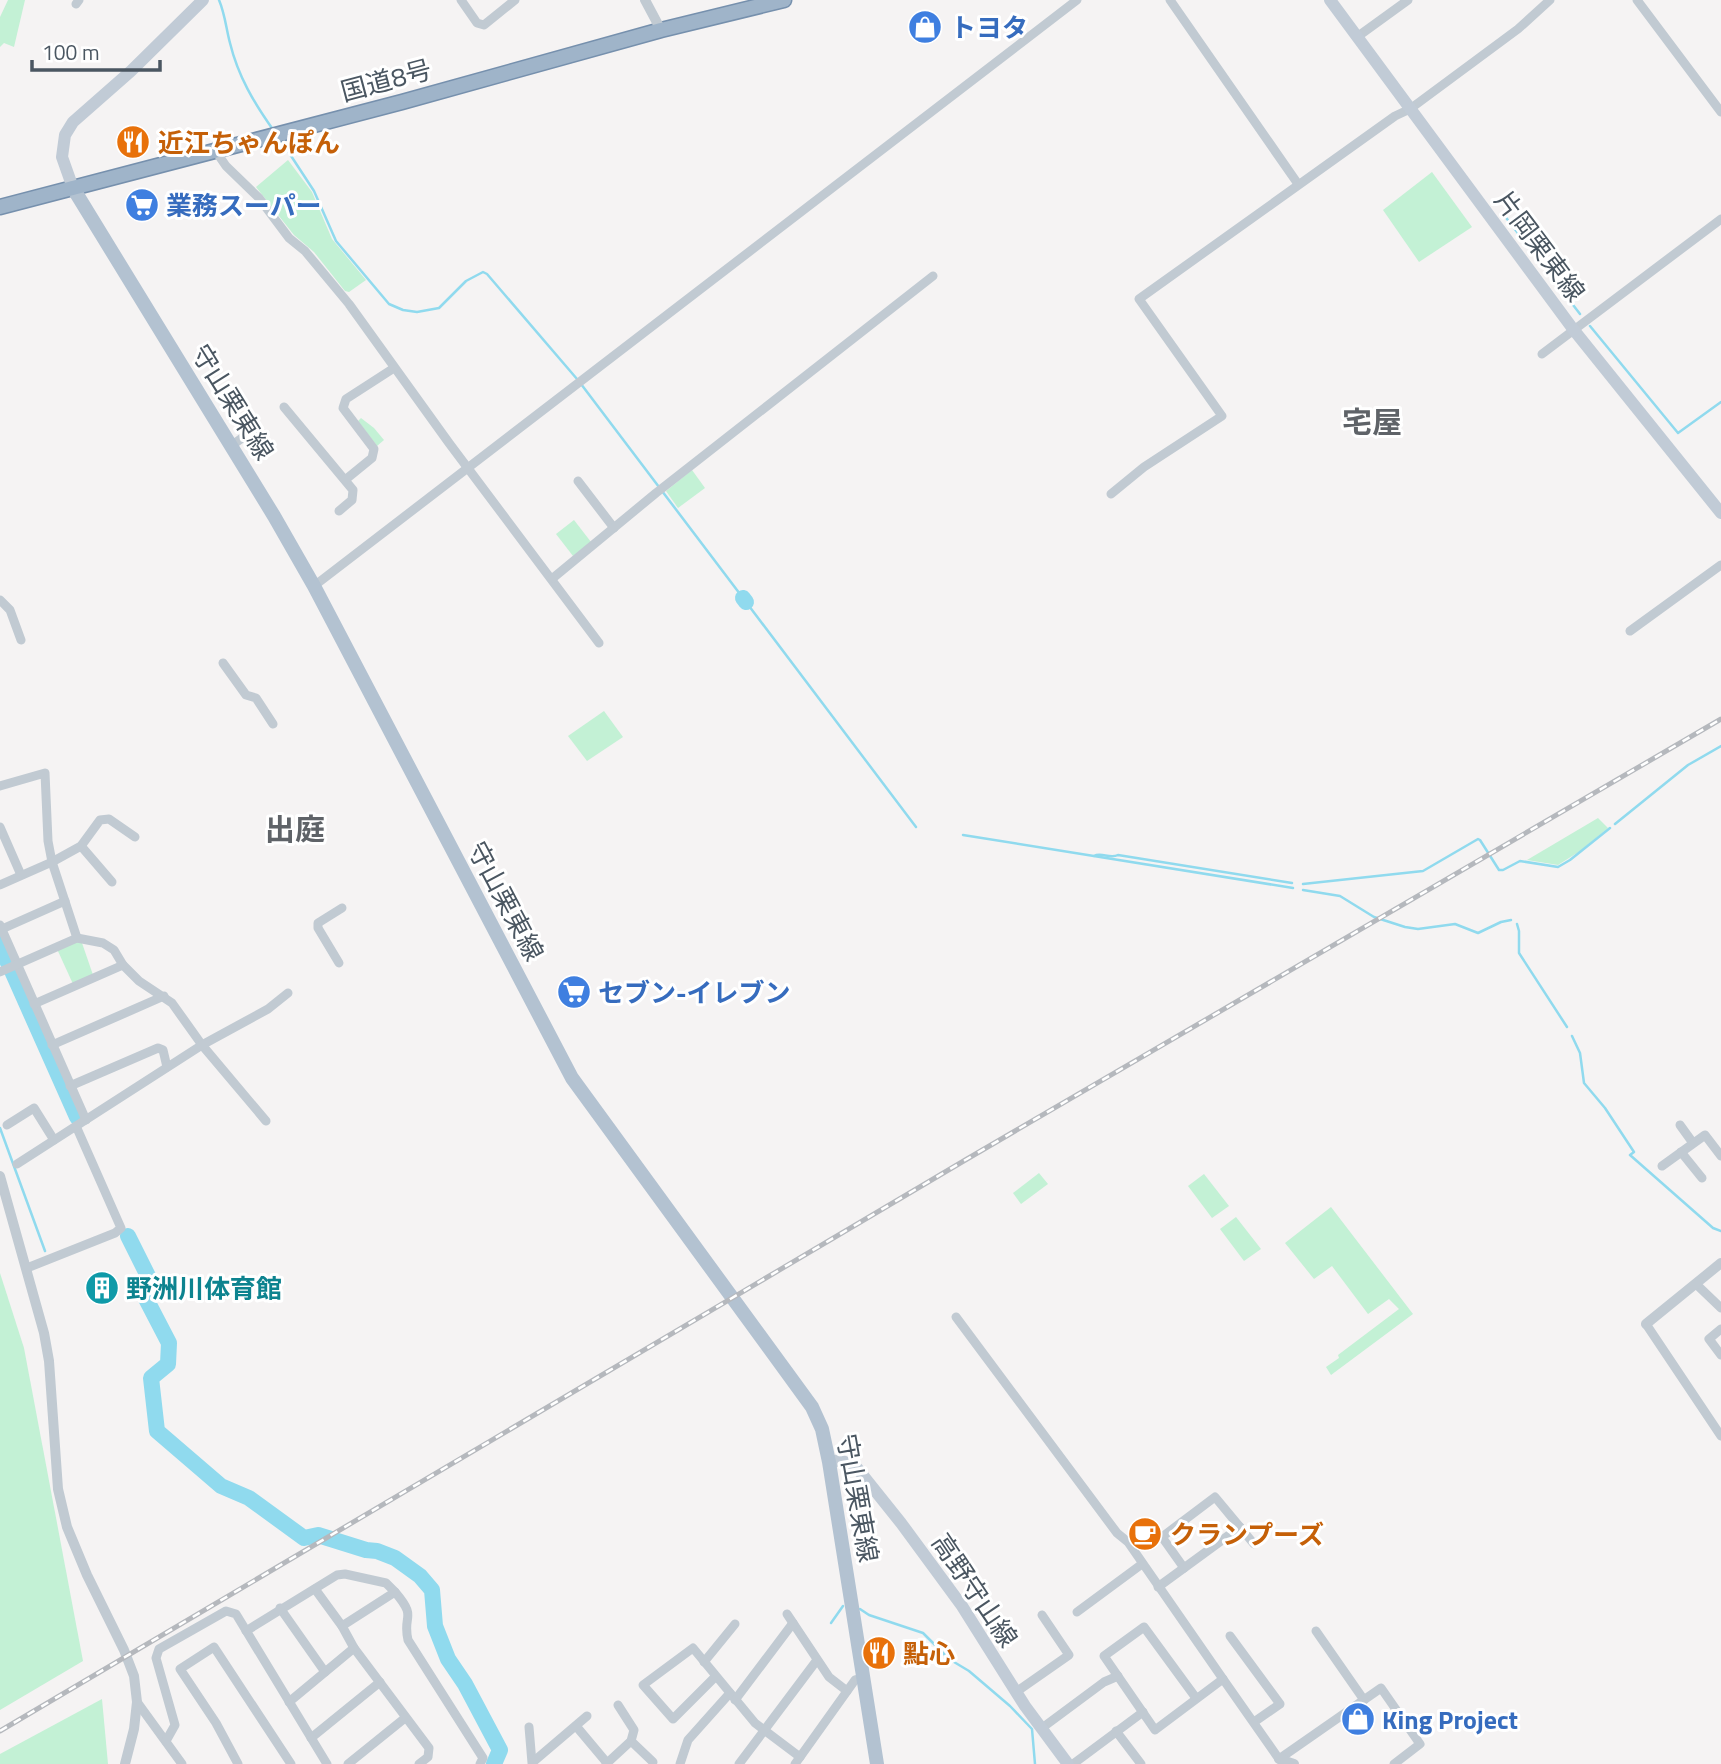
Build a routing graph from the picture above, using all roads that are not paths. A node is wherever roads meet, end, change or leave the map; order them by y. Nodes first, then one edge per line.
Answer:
1 (203, 0) edge
2 (461, 0) edge
3 (515, 0) edge
4 (645, 0) edge
5 (784, 0) edge
6 (1077, 0) edge
7 (1170, 0) edge
8 (1330, 0) edge
9 (1408, 0) edge
10 (1550, 0) edge
11 (1637, 0) edge
12 (661, 30) junction
13 (1357, 37) junction
14 (1410, 109) junction
15 (1721, 112) edge
16 (215, 150) junction
17 (1298, 184) junction
18 (73, 188) junction
19 (0, 207) edge
20 (1721, 219) edge
21 (933, 276) dead end
22 (1573, 329) junction
23 (1542, 354) dead end
24 (394, 368) junction
25 (284, 407) dead end
26 (256, 428) dead end
27 (231, 446) junction
28 (468, 467) junction
29 (345, 480) junction
30 (578, 481) dead end
31 (1111, 494) dead end
32 (339, 510) dead end
33 (1721, 513) edge
34 (614, 528) junction
35 (1721, 565) edge
36 (553, 578) junction
37 (314, 586) junction
38 (0, 600) edge
39 (1630, 631) dead end
40 (21, 640) dead end
41 (599, 643) dead end
42 (223, 663) dead end
43 (273, 724) dead end
44 (0, 786) edge
45 (0, 827) edge
46 (135, 836) dead end
47 (81, 846) junction
48 (52, 862) junction
49 (21, 875) junction
50 (112, 882) dead end
51 (0, 885) edge
52 (65, 901) junction
53 (342, 908) dead end
54 (1, 927) edge
55 (77, 937) junction
56 (339, 963) dead end
57 (17, 964) junction
58 (123, 965) junction
59 (0, 972) edge
60 (288, 993) dead end
61 (163, 996) junction
62 (34, 1004) junction
63 (52, 1045) junction
64 (202, 1045) junction
65 (167, 1067) junction
66 (70, 1086) junction
67 (86, 1120) junction
68 (266, 1121) dead end
69 (8, 1125) dead end
70 (1680, 1125) dead end
71 (76, 1126) junction
72 (54, 1140) junction
73 (1693, 1143) junction
74 (1681, 1152) junction
75 (1721, 1156) edge
76 (18, 1164) dead end
77 (1662, 1166) dead end
78 (0, 1176) edge
79 (1702, 1178) dead end
80 (1721, 1263) edge
81 (27, 1268) junction
82 (1696, 1284) junction
83 (1721, 1308) edge
84 (956, 1317) dead end
85 (1646, 1324) joint
86 (1721, 1329) edge
87 (1721, 1356) edge
88 (1721, 1436) edge
89 (829, 1462) junction
90 (1240, 1527) junction
91 (1254, 1544) dead end
92 (1142, 1564) junction
93 (1184, 1569) junction
94 (1158, 1587) junction
95 (315, 1589) junction
96 (395, 1592) junction
97 (280, 1608) junction
98 (1077, 1612) dead end
99 (787, 1614) dead end
100 (1042, 1615) dead end
101 (793, 1623) junction
102 (735, 1624) dead end
103 (342, 1626) junction
104 (246, 1631) junction
105 (1316, 1631) dead end
106 (1230, 1636) dead end
107 (354, 1648) junction
108 (817, 1660) junction
109 (704, 1662) junction
110 (325, 1672) junction
111 (716, 1676) junction
112 (1118, 1676) junction
113 (863, 1678) junction
114 (1223, 1679) junction
115 (380, 1682) junction
116 (847, 1691) junction
117 (1016, 1692) junction
118 (733, 1696) junction
119 (1196, 1699) junction
120 (1364, 1700) junction
121 (137, 1702) junction
122 (289, 1702) junction
123 (618, 1705) dead end
124 (1143, 1712) junction
125 (587, 1716) dead end
126 (405, 1718) junction
127 (1254, 1723) junction
128 (576, 1726) junction
129 (529, 1727) dead end
130 (1042, 1728) junction
131 (764, 1730) junction
132 (1116, 1731) junction
133 (311, 1738) junction
134 (166, 1741) junction
135 (631, 1741) junction
136 (797, 1760) edge
137 (129, 1761) edge
138 (653, 1762) edge
139 (1278, 1762) edge
140 (532, 1763) edge
141 (607, 1763) edge
142 (182, 1764) edge
143 (238, 1764) edge
144 (291, 1764) edge
145 (327, 1764) edge
146 (348, 1764) edge
147 (419, 1764) edge
148 (480, 1764) edge
149 (680, 1764) edge
150 (739, 1764) edge
151 (877, 1764) edge
152 (1071, 1764) edge
153 (1141, 1764) edge
154 (1294, 1764) edge
155 (1394, 1764) edge

1 - 18 main road
2 - 3 street
4 - 12 street
5 - 12 highway, 国道8号
6 - 28 street
7 - 17 street
8 - 13 main road, 片岡栗東線
9 - 13 street
10 - 14 street
11 - 15 street
12 - 16 highway, 国道8号
13 - 14 main road, 片岡栗東線
14 - 17 street
14 - 22 main road, 片岡栗東線
16 - 18 highway, 国道8号
16 - 24 street
17 - 31 street
18 - 19 highway, 国道8号
18 - 27 main road, 守山栗東線
20 - 22 street
21 - 34 street
22 - 23 street
22 - 33 main road, 片岡栗東線
24 - 28 street
24 - 29 street
25 - 29 street
26 - 27 street
27 - 37 main road, 守山栗東線
28 - 36 street
28 - 37 street
29 - 32 street
30 - 34 street
34 - 36 street
35 - 39 street
36 - 41 street
37 - 89 main road, 守山栗東線
38 - 40 street
42 - 43 street
44 - 48 street
45 - 49 street
46 - 47 street
47 - 48 street
47 - 50 street
48 - 49 street
48 - 52 street
49 - 51 street
52 - 54 street
52 - 55 street
53 - 56 street
54 - 57 street
55 - 57 street
55 - 58 street
57 - 59 street
57 - 62 street
58 - 61 street
58 - 62 street
60 - 64 street
61 - 63 street
61 - 64 street
62 - 63 street
63 - 66 street
64 - 65 street
64 - 68 street
65 - 66 street
65 - 67 street
66 - 67 street
67 - 71 street
69 - 72 street
70 - 73 street
71 - 72 street
71 - 81 street
72 - 76 street
73 - 74 street
73 - 75 street
74 - 77 street
74 - 79 street
78 - 81 street
80 - 82 street
81 - 121 street
82 - 83 street
82 - 85 street
84 - 92 street
85 - 88 street
86 - 87 street
89 - 113 main road, 守山栗東線
89 - 117 main road, 高野守山線
90 - 91 street
90 - 93 street
90 - 93 street
92 - 94 street
92 - 98 street
93 - 94 street
94 - 114 street
95 - 96 street
95 - 97 street
95 - 103 street
96 - 103 street
96 - 148 street
97 - 104 street
97 - 110 street
99 - 101 street
100 - 117 street
101 - 108 street
101 - 118 street
102 - 109 street
103 - 107 street
104 - 122 street
104 - 134 street
105 - 120 street
106 - 127 street
107 - 110 street
107 - 115 street
108 - 116 street
108 - 131 street
109 - 111 street
109 - 111 street
110 - 122 street
111 - 118 street
112 - 119 street
112 - 124 street
112 - 130 street
113 - 116 street
113 - 151 main road, 守山栗東線
114 - 119 street
114 - 127 street
115 - 126 street
115 - 133 street
116 - 136 street
117 - 130 main road, 高野守山線
118 - 131 street
118 - 149 street
119 - 124 street
120 - 139 street
120 - 155 street
121 - 134 street
121 - 137 street
122 - 133 street
123 - 135 street
124 - 132 street
125 - 128 street
126 - 146 street
126 - 147 street
127 - 139 street
128 - 140 street
128 - 141 street
129 - 140 street
130 - 152 main road, 高野守山線
131 - 136 street
131 - 150 street
132 - 152 street
132 - 153 street
133 - 145 street
134 - 142 street
135 - 138 street
135 - 141 street
139 - 154 street
143 - 144 street

